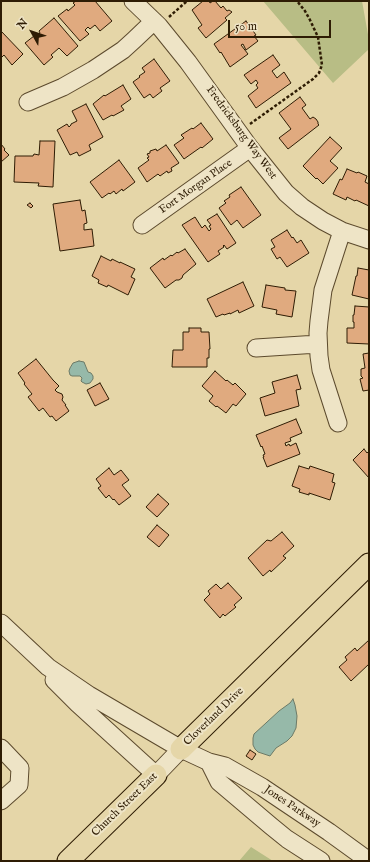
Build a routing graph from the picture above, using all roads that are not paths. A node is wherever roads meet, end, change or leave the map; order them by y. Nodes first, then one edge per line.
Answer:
1 (133, 1) edge
2 (156, 24) junction
3 (28, 102) dead end
4 (250, 148) junction
5 (142, 225) dead end
6 (342, 231) junction
7 (369, 240) edge
8 (318, 344) junction
9 (256, 348) dead end
10 (338, 423) dead end
11 (369, 564) edge
12 (1, 623) edge
13 (33, 654) junction
14 (1, 748) edge
15 (181, 749) junction
16 (209, 762) junction
17 (156, 775) junction
18 (1, 801) edge
19 (363, 859) edge
20 (68, 861) edge
21 (321, 861) edge

1 - 2 street, Fredricksburg Way West
2 - 3 street
2 - 4 street, Fredricksburg Way West
4 - 5 street, Fort Morgan Place
4 - 6 street, Fredricksburg Way West
6 - 7 street, Fredricksburg Way West
6 - 8 street
8 - 9 street
8 - 10 street
11 - 15 main road, Cloverland Drive
12 - 13 street, Cloverland Drive
13 - 15 street, Cloverland Drive
13 - 17 street
14 - 18 street
15 - 16 street, Jones Parkway
15 - 17 street, Church Street East
16 - 19 street, Jones Parkway
16 - 21 street
17 - 20 main road, Church Street East

